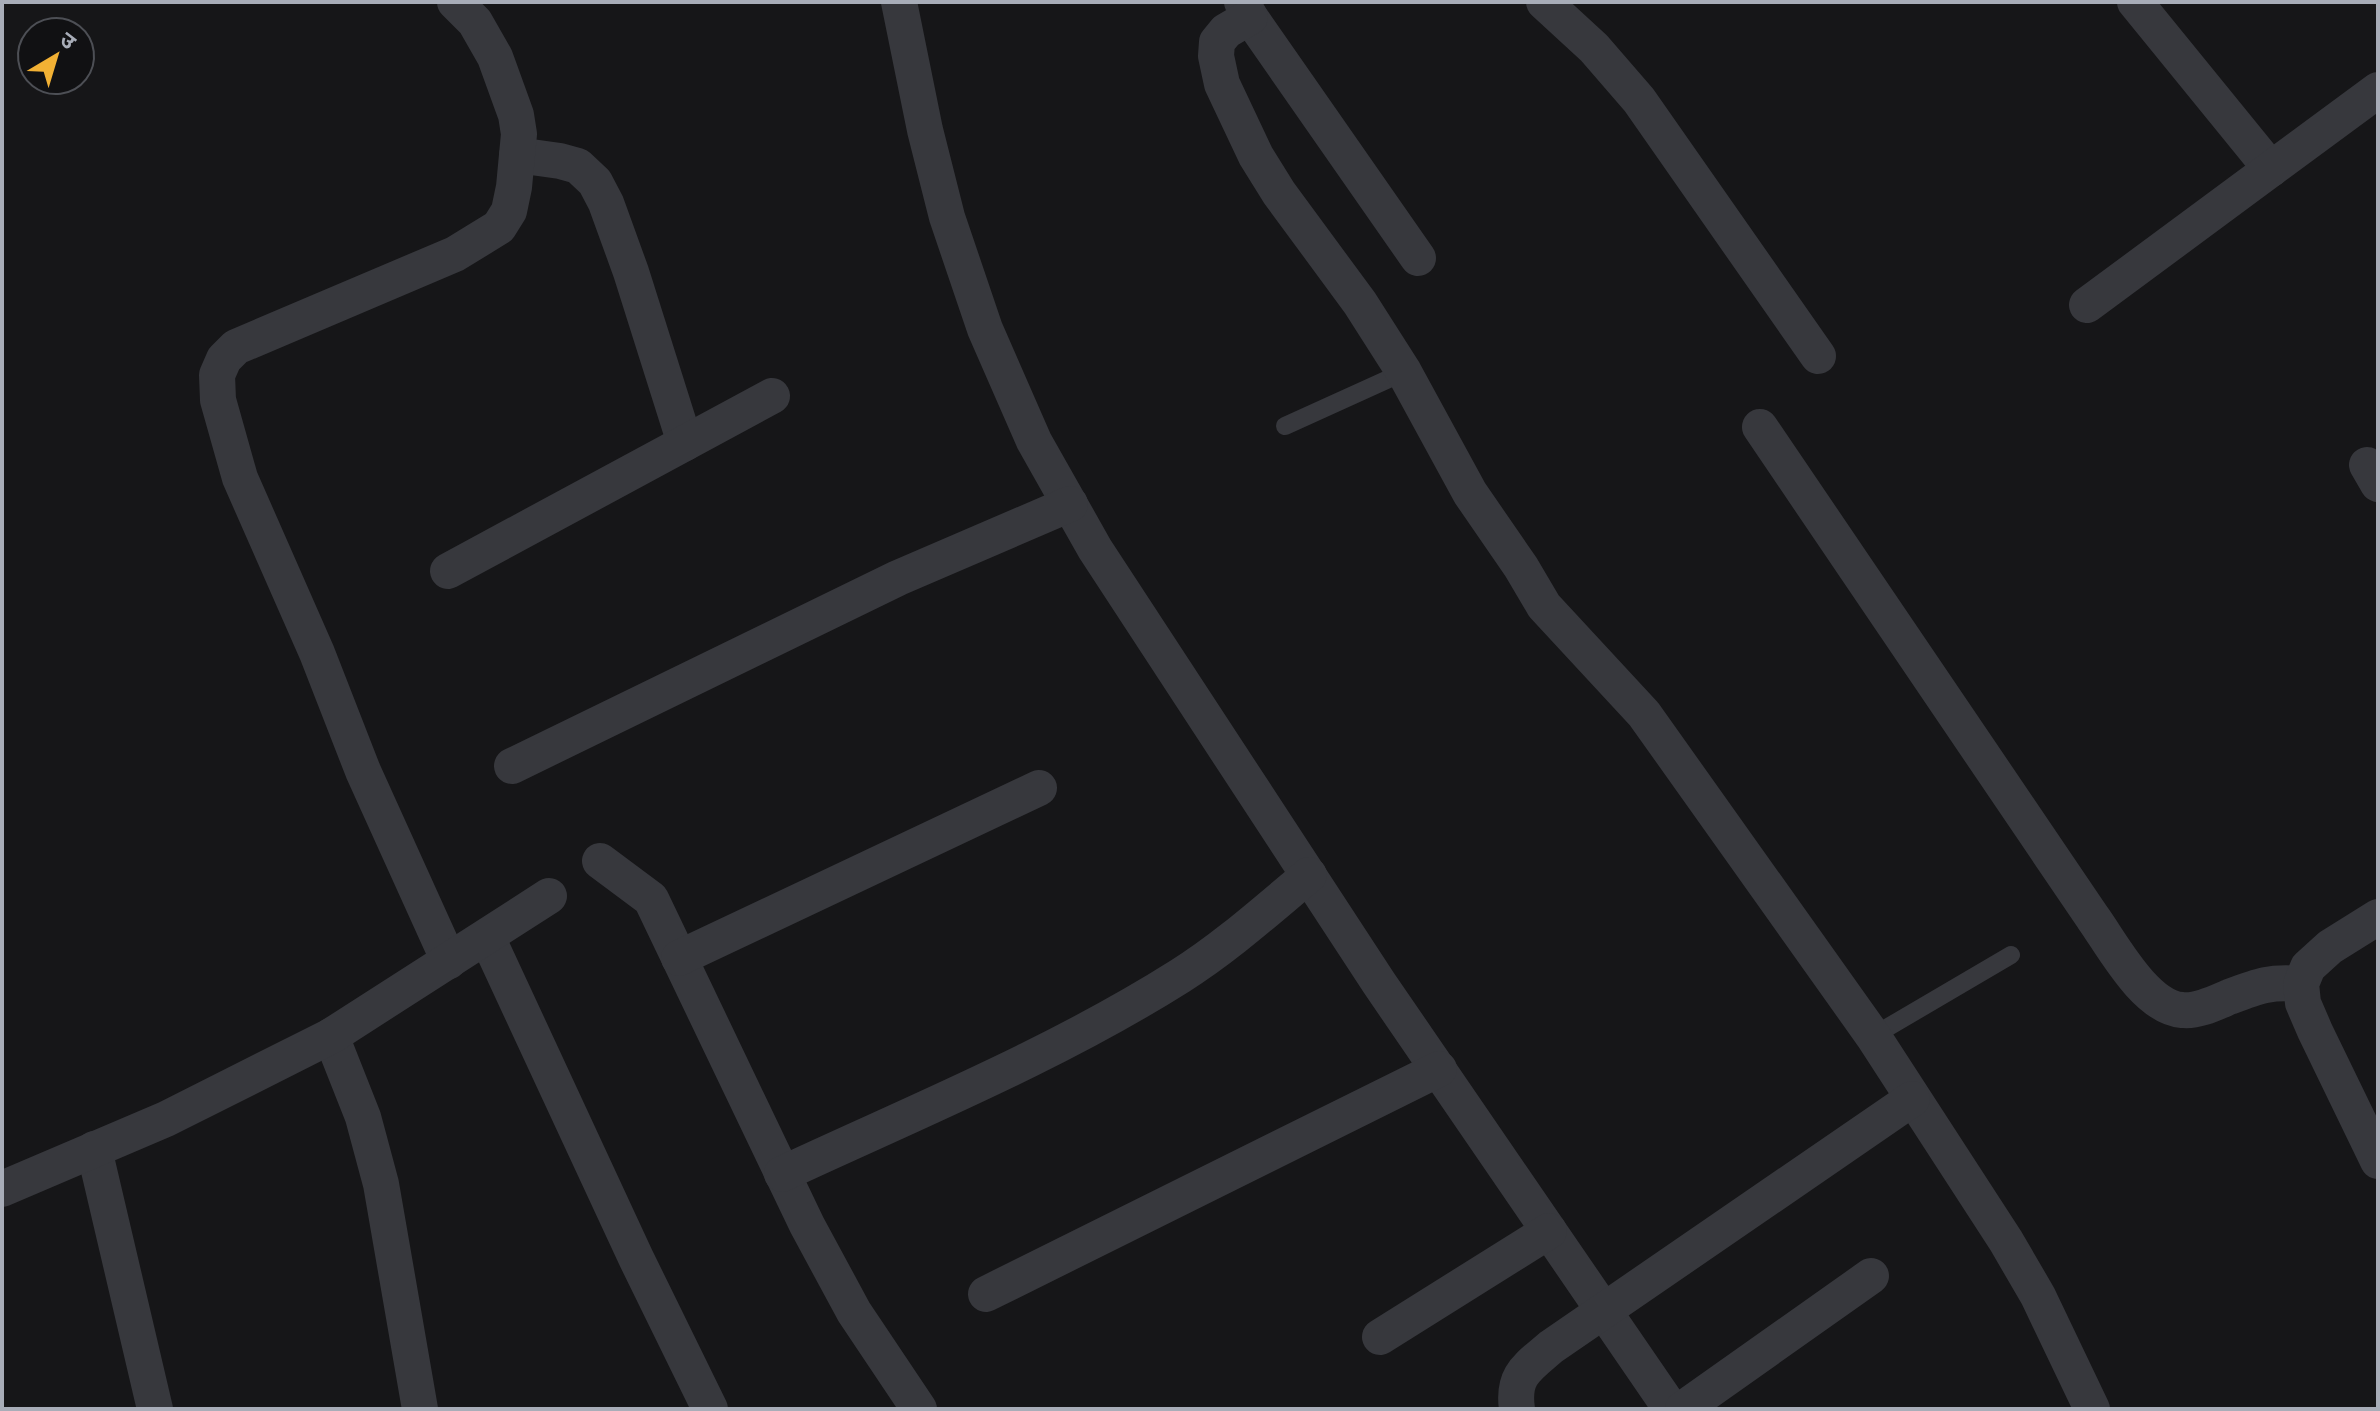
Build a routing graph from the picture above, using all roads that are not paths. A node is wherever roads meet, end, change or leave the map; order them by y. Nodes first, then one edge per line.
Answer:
1 (899, 2) edge
2 (1544, 2) edge
3 (2135, 2) edge
4 (475, 9) edge
5 (1246, 10) edge
6 (2378, 90) edge
7 (517, 155) junction
8 (2271, 169) junction
9 (1418, 258) dead end
10 (2087, 305) dead end
11 (1818, 356) dead end
12 (1404, 372) junction
13 (772, 396) dead end
14 (1285, 426) dead end
15 (1760, 427) dead end
16 (685, 443) junction
17 (1070, 504) junction
18 (448, 571) dead end
19 (512, 766) dead end
20 (1039, 788) dead end
21 (600, 861) dead end
22 (1309, 875) junction
23 (549, 896) dead end
24 (2378, 917) edge
25 (487, 937) junction
26 (2011, 955) dead end
27 (679, 958) junction
28 (449, 961) junction
29 (2301, 984) junction
30 (331, 1036) junction
31 (1873, 1036) junction
32 (1439, 1069) junction
33 (1912, 1099) junction
34 (94, 1149) junction
35 (2377, 1158) edge
36 (782, 1174) junction
37 (2, 1189) edge
38 (1549, 1231) junction
39 (1871, 1276) dead end
40 (986, 1294) dead end
41 (1603, 1310) junction
42 (1380, 1337) dead end
43 (155, 1409) edge
44 (420, 1409) edge
45 (710, 1409) edge
46 (919, 1409) edge
47 (1517, 1409) edge
48 (1671, 1409) edge
49 (1683, 1409) edge
50 (2092, 1409) edge

1 - 17 street
2 - 11 street
3 - 8 street
4 - 7 street
5 - 9 street
5 - 12 street
6 - 8 street
7 - 16 street
7 - 28 street
8 - 10 street
12 - 14 lane
12 - 31 street
13 - 16 street
15 - 29 street
16 - 18 street
17 - 19 street
17 - 22 street
20 - 27 street
21 - 27 street
22 - 32 street
22 - 36 street
23 - 25 street
24 - 29 street
25 - 28 street
25 - 45 street
26 - 31 lane
27 - 36 street
28 - 30 street
29 - 35 street
30 - 34 street
30 - 44 street
31 - 33 street
32 - 38 street
32 - 40 street
33 - 41 street
33 - 50 street
34 - 37 street
34 - 43 street
36 - 46 street
38 - 41 street
38 - 42 street
39 - 49 street
41 - 47 street
41 - 48 street

